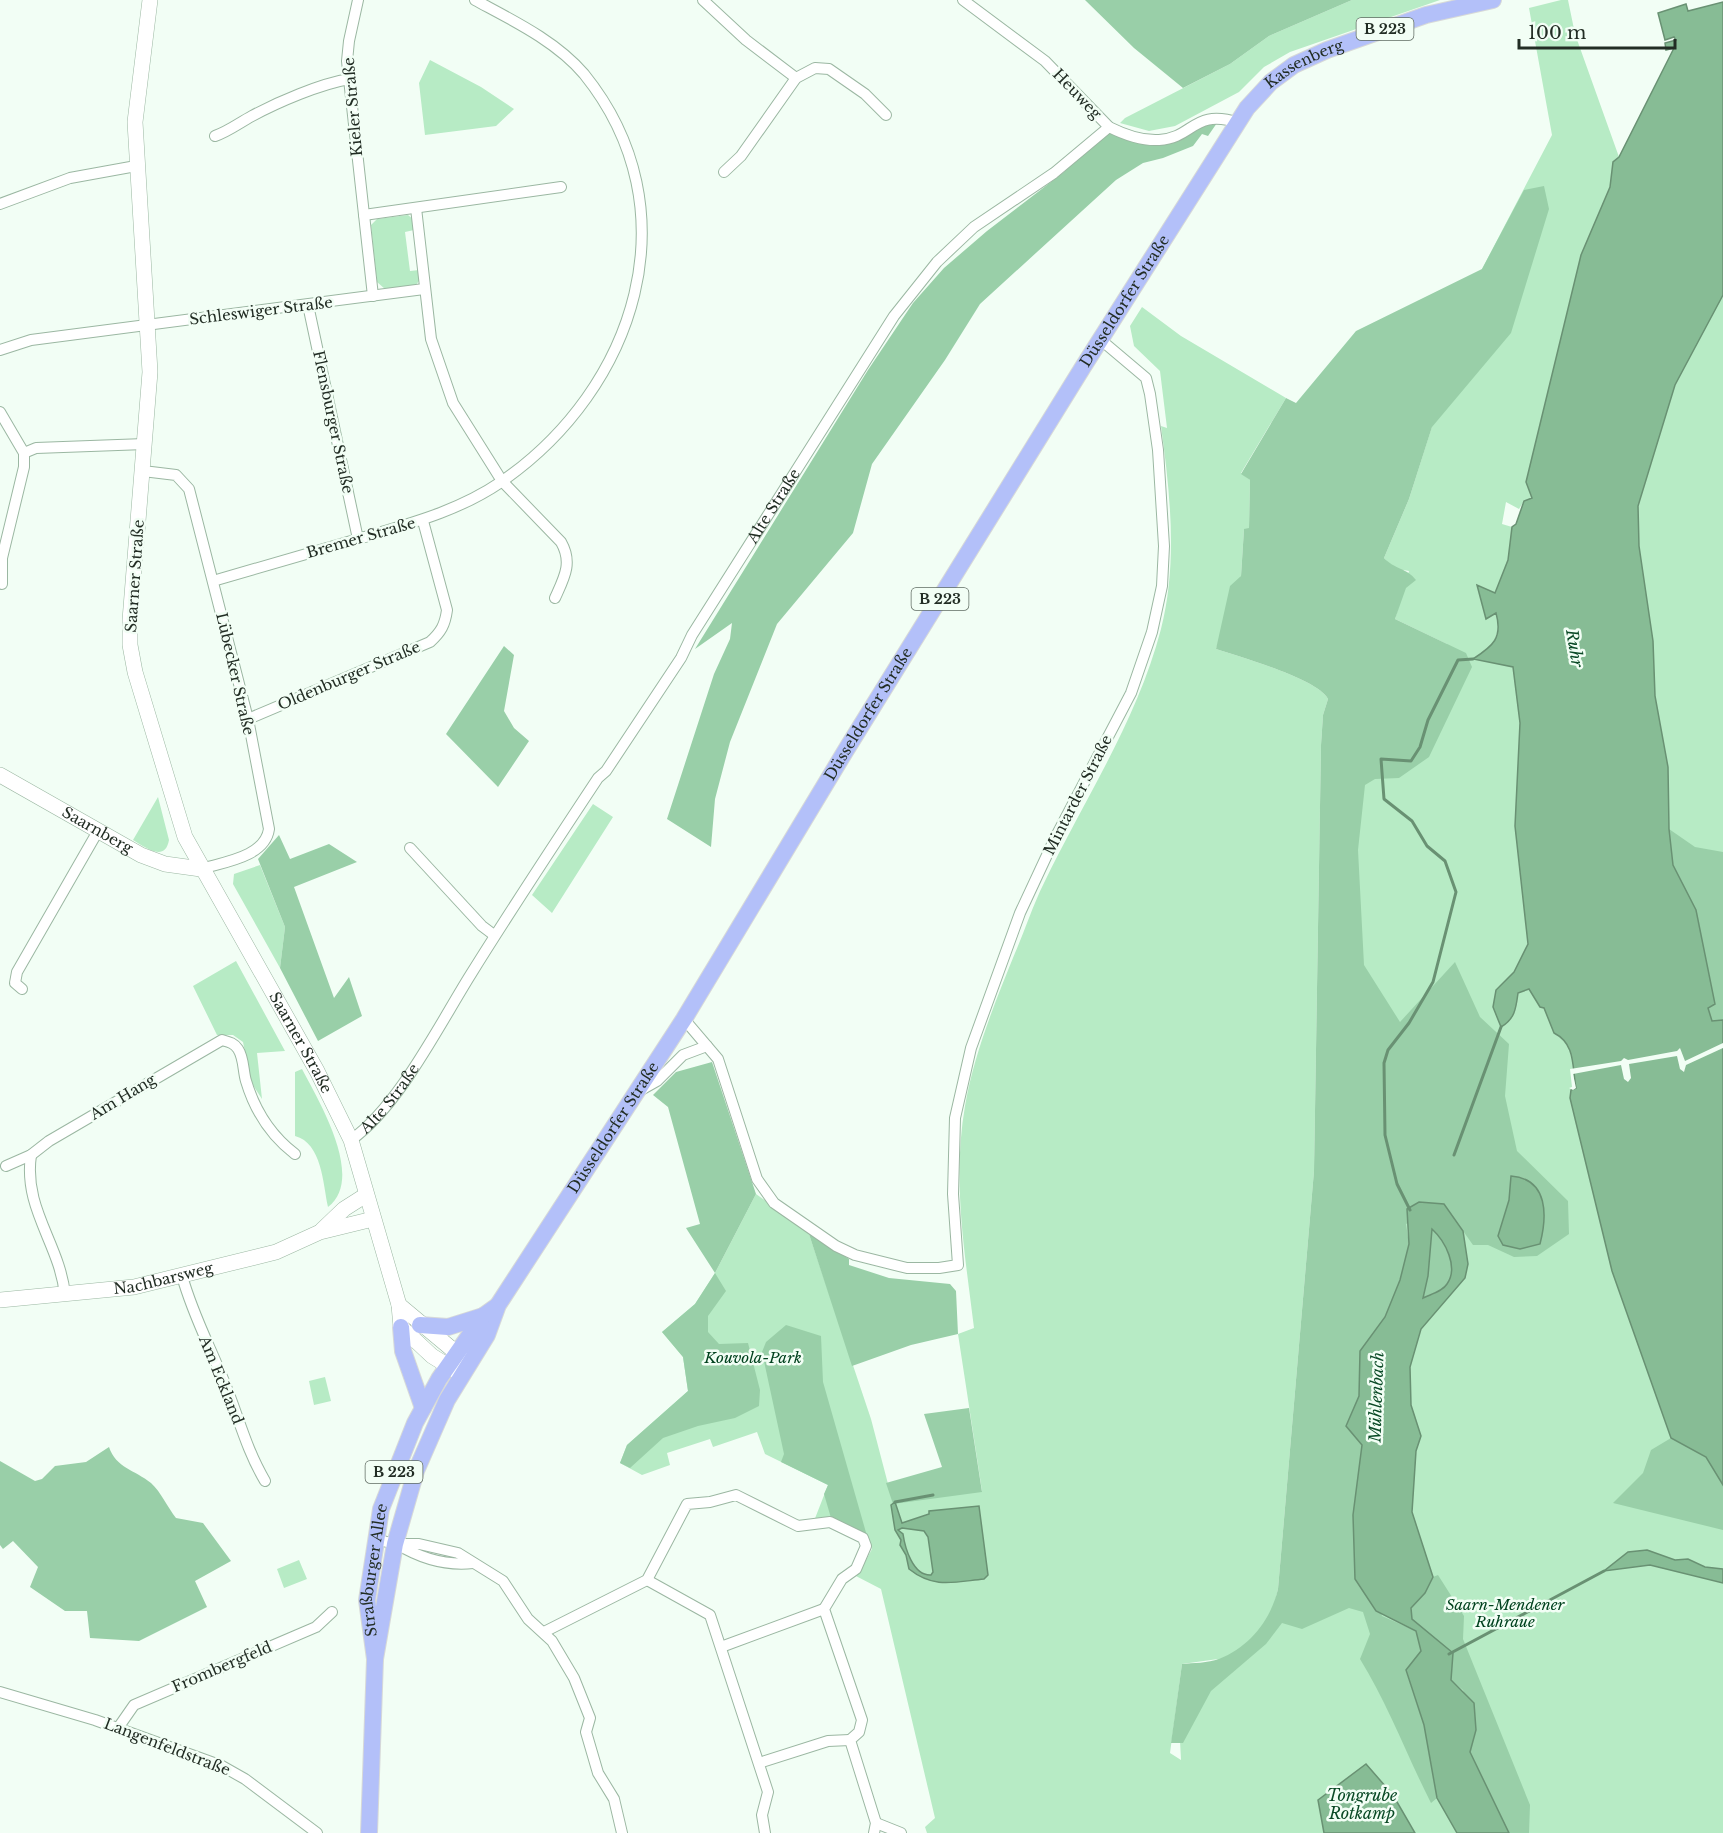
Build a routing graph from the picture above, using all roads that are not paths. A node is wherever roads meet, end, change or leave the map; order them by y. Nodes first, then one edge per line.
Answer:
1 (150, 0) edge
2 (358, 0) edge
3 (475, 0) edge
4 (704, 0) edge
5 (963, 0) edge
6 (1493, 0) edge
7 (796, 78) junction
8 (349, 79) junction
9 (886, 115) dead end
10 (1239, 123) junction
11 (1108, 127) junction
12 (215, 136) dead end
13 (136, 166) junction
14 (724, 172) dead end
15 (561, 187) dead end
16 (0, 204) edge
17 (416, 208) junction
18 (364, 215) junction
19 (424, 289) junction
20 (373, 296) junction
21 (308, 305) junction
22 (149, 326) junction
23 (1101, 340) junction
24 (0, 350) edge
25 (0, 412) edge
26 (146, 444) junction
27 (24, 453) junction
28 (143, 471) junction
29 (502, 481) junction
30 (423, 520) junction
31 (358, 538) junction
32 (213, 581) junction
33 (2, 584) dead end
34 (555, 598) dead end
35 (248, 719) junction
36 (2, 781) edge
37 (98, 831) junction
38 (410, 849) dead end
39 (201, 869) junction
40 (494, 936) junction
41 (22, 989) dead end
42 (684, 1019) junction
43 (707, 1046) junction
44 (636, 1092) junction
45 (351, 1140) junction
46 (295, 1154) dead end
47 (31, 1155) junction
48 (6, 1166) dead end
49 (366, 1195) junction
50 (373, 1219) junction
51 (320, 1232) junction
52 (182, 1276) junction
53 (65, 1295) junction
54 (0, 1300) edge
55 (399, 1305) junction
56 (498, 1305) junction
57 (483, 1316) junction
58 (420, 1325) junction
59 (401, 1327) junction
60 (459, 1365) junction
61 (423, 1408) junction
62 (265, 1481) dead end
63 (375, 1539) junction
64 (395, 1544) junction
65 (647, 1580) junction
66 (824, 1609) junction
67 (332, 1612) dead end
68 (544, 1632) junction
69 (721, 1647) junction
70 (375, 1659) junction
71 (0, 1692) edge
72 (118, 1728) junction
73 (850, 1740) junction
74 (759, 1763) junction
75 (875, 1828) edge
76 (317, 1833) edge
77 (369, 1833) edge
78 (622, 1833) edge
79 (765, 1833) edge
80 (901, 1833) edge

1 - 13 main road, Saarner Straße
2 - 8 street, Kieler Straße
3 - 29 street, Bremer Straße
4 - 7 street
5 - 11 street, Heuweg
6 - 10 main road, Kassenberg / B 223
7 - 9 street
7 - 14 street
8 - 12 street
8 - 18 street, Kieler Straße
10 - 11 street, Heuweg
10 - 23 main road, Düsseldorfer Straße / B 223
11 - 40 street, Alte Straße
13 - 16 street
13 - 22 main road, Saarner Straße
15 - 17 street
17 - 18 street
17 - 19 street
18 - 20 street, Kieler Straße
19 - 20 street
19 - 29 street
20 - 21 street, Schleswiger Straße
21 - 22 street, Schleswiger Straße
21 - 31 street, Flensburger Straße
22 - 24 street, Schleswiger Straße
22 - 26 main road, Saarner Straße
23 - 42 main road, Düsseldorfer Straße / B 223
23 - 43 street, Mintarder Straße
25 - 27 street
26 - 27 street
26 - 28 main road, Saarner Straße
27 - 33 street
28 - 32 street, Lübecker Straße
28 - 39 main road, Saarner Straße
29 - 30 street, Bremer Straße
29 - 34 street
30 - 31 street, Bremer Straße
30 - 35 street, Oldenburger Straße
31 - 32 street, Bremer Straße
32 - 35 street, Lübecker Straße
35 - 39 street, Lübecker Straße
36 - 37 main road, Saarnberg
37 - 39 main road, Saarnberg
37 - 41 street
38 - 40 street
39 - 45 main road, Saarner Straße
40 - 45 street, Alte Straße
42 - 43 street
42 - 44 main road, Düsseldorfer Straße / B 223
43 - 44 street
44 - 56 main road, Düsseldorfer Straße / B 223
45 - 49 main road, Alte Straße
46 - 47 street, Am Hang
47 - 48 street, Am Hang
47 - 53 street
49 - 50 main road, Alte Straße
49 - 51 main road, Nachbarsweg
50 - 51 main road, Nachbarsweg
50 - 55 main road, Alte Straße
51 - 52 main road, Nachbarsweg
52 - 53 main road, Nachbarsweg
52 - 62 street, Am Eckland
53 - 54 main road, Nachbarsweg
55 - 58 main road, Alte Straße
55 - 59 main road, Alte Straße
56 - 57 main road, Düsseldorfer Straße / B 223
56 - 60 main road, Düsseldorfer Straße / B 223
57 - 58 main road
57 - 60 main road, Düsseldorfer Straße / B 223
58 - 60 main road, Alte Straße
59 - 60 main road
59 - 61 main road
60 - 61 main road, Straßburger Allee / B 223
60 - 64 main road, Straßburger Allee / B 223
61 - 63 main road, Straßburger Allee / B 223
63 - 64 street
63 - 70 main road, Straßburger Allee / B 223
64 - 68 street
64 - 70 main road, Straßburger Allee / B 223
65 - 66 street
65 - 68 street
65 - 69 street
66 - 69 street
66 - 73 street
67 - 72 street, Frombergfeld
68 - 78 street
69 - 74 street
70 - 77 main road, Straßburger Allee / B 223
71 - 72 street, Langenfeldstraße
72 - 76 street, Langenfeldstraße
73 - 74 street
73 - 75 street
74 - 79 street
75 - 80 street

